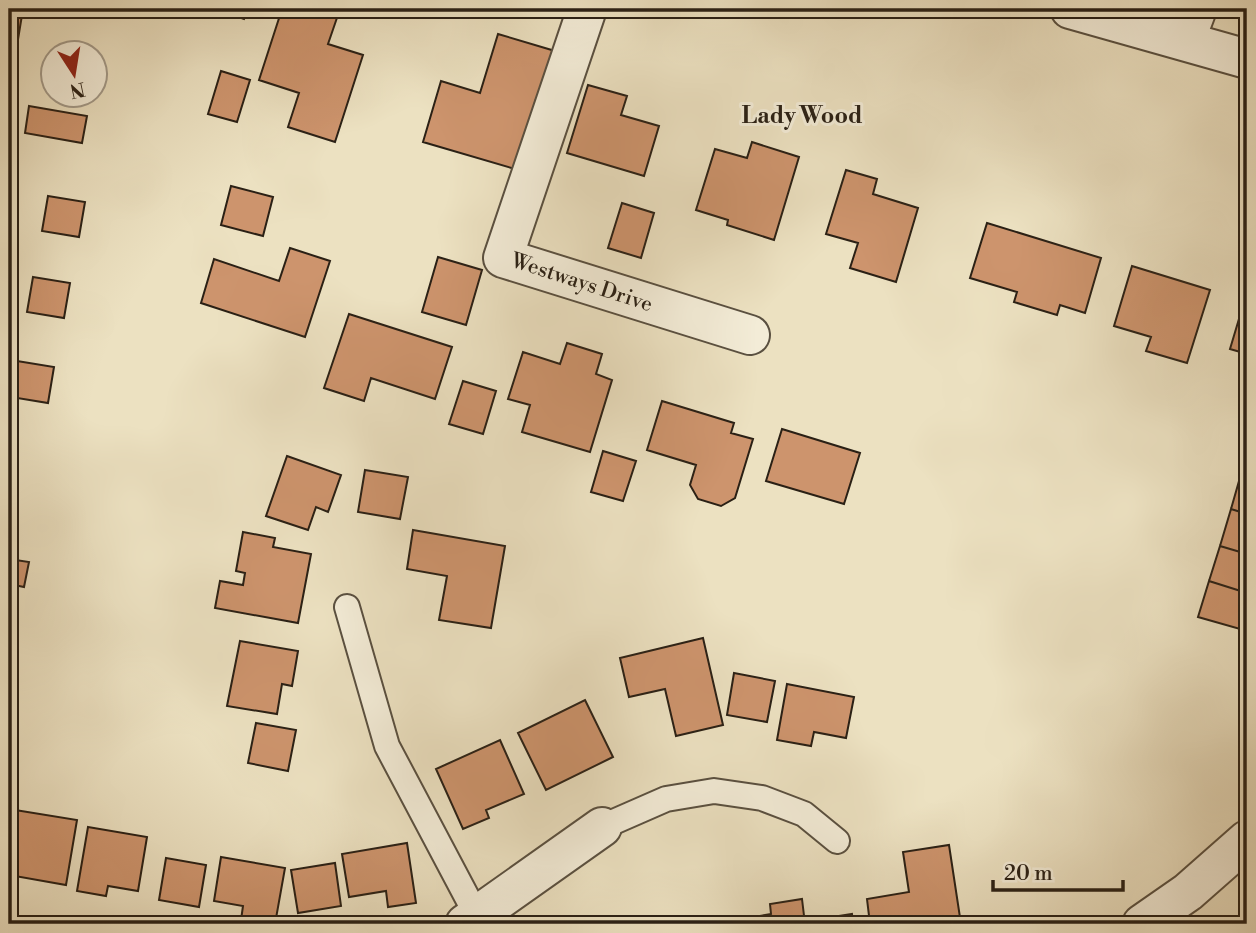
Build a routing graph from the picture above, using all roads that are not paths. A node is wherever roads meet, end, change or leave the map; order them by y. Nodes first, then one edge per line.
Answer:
1 (587, 9) edge
2 (1070, 9) edge
3 (1191, 25) edge
4 (1247, 59) edge
5 (750, 335) dead end
6 (346, 607) dead end
7 (602, 827) joint
8 (1247, 840) edge
9 (837, 842) dead end
10 (471, 920) edge
11 (1143, 924) edge

1 - 5 street, Westways Drive
2 - 3 street
3 - 4 street
6 - 10 lane
7 - 9 lane
7 - 10 street
8 - 11 street

